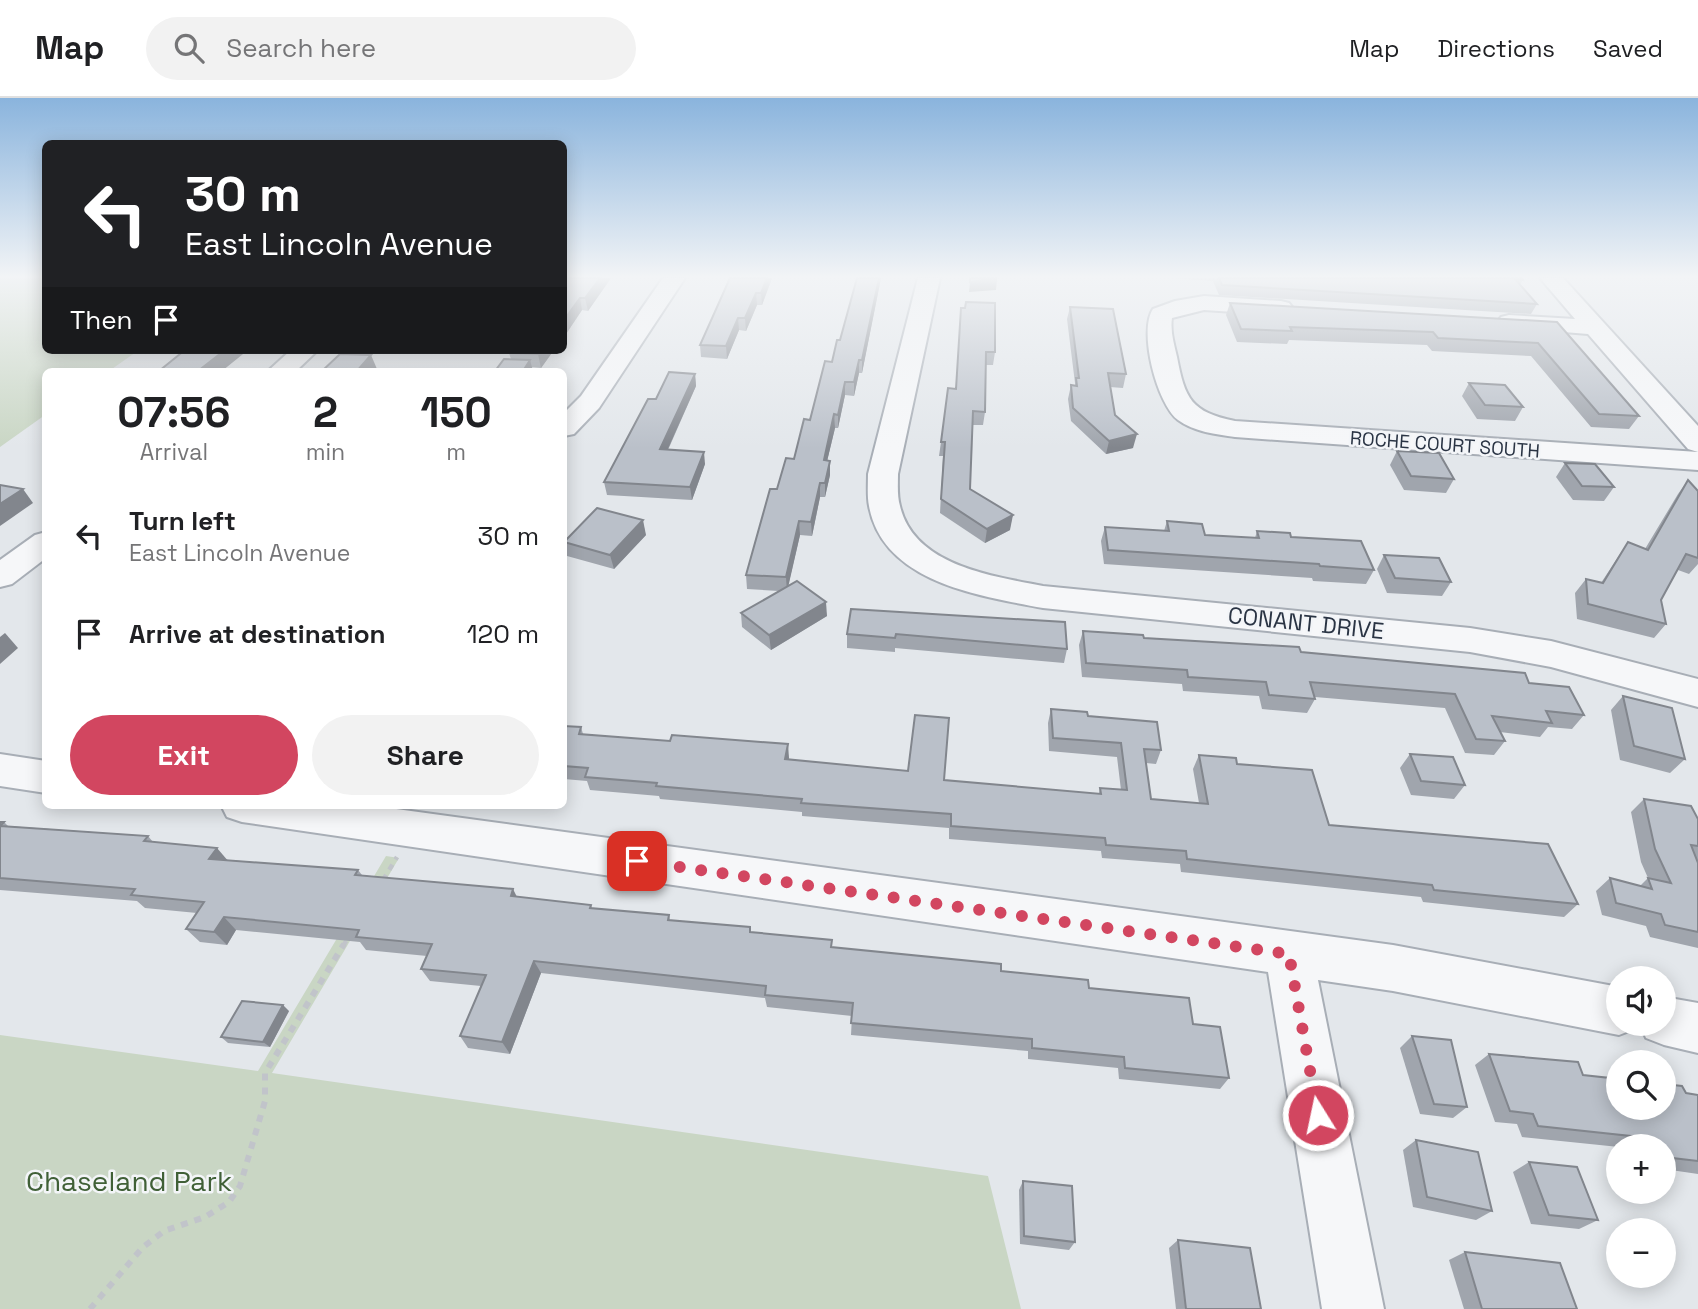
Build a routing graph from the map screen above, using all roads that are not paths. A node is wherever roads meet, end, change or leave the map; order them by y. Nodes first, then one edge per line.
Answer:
1 (636, 335) edge
2 (916, 335) edge
3 (1160, 335) edge
4 (1601, 335) edge
5 (301, 354) edge
6 (285, 368) edge
7 (567, 425) edge
8 (1698, 443) edge
9 (1698, 461) edge
10 (42, 545) edge
11 (0, 576) edge
12 (1698, 693) edge
13 (0, 770) edge
14 (42, 776) edge
15 (270, 809) edge
16 (1289, 954) junction
17 (1606, 1009) edge
18 (1676, 1023) edge
19 (1698, 1028) edge
20 (1353, 1309) edge

1 - 7 street
2 - 12 street, CONANT DRIVE
3 - 9 street, ROCHE COURT SOUTH
4 - 8 street
5 - 6 street
10 - 11 street
13 - 14 street
15 - 16 street
16 - 17 street
16 - 20 street
18 - 19 street

